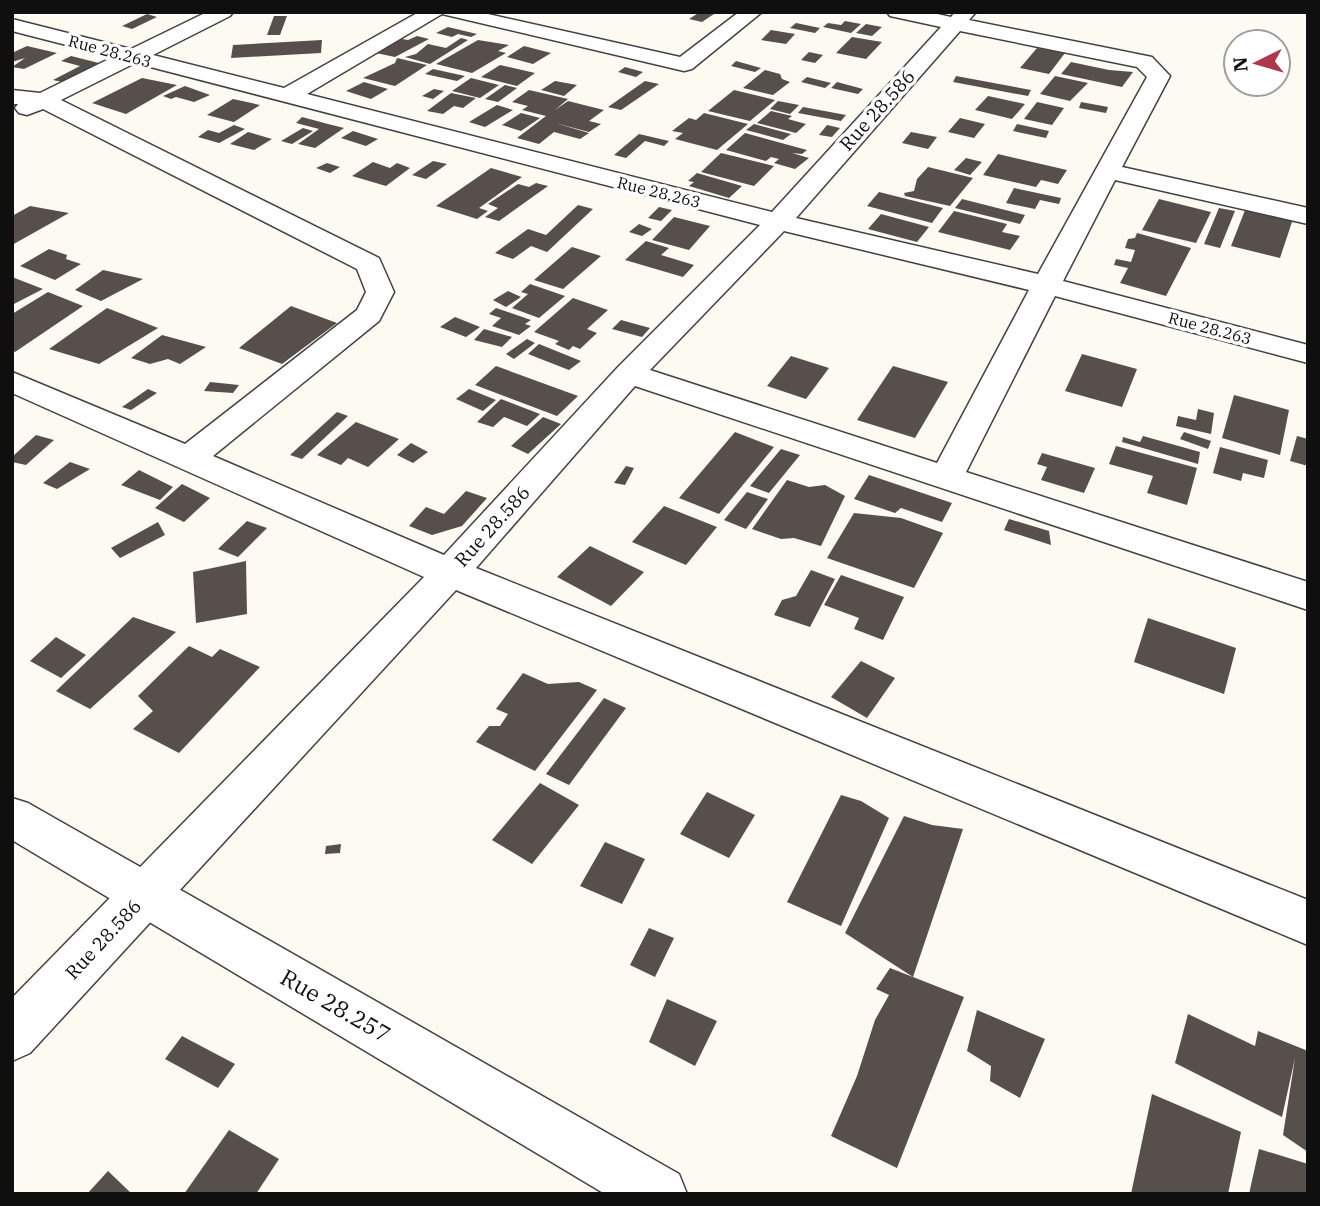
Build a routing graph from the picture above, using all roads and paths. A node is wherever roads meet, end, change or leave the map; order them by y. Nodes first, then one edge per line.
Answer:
1 (223, 12) edge
2 (434, 12) edge
3 (451, 12) edge
4 (752, 12) edge
5 (897, 12) edge
6 (961, 18) edge
7 (12, 25) edge
8 (132, 57) junction
9 (288, 96) junction
10 (27, 99) edge
11 (12, 114) edge
12 (1108, 171) junction
13 (1308, 216) edge
14 (778, 222) junction
15 (1046, 285) junction
16 (1308, 354) edge
17 (629, 374) junction
18 (12, 381) edge
19 (187, 459) junction
20 (946, 478) junction
21 (450, 573) junction
22 (1308, 597) edge
23 (12, 817) edge
24 (146, 894) junction
25 (1308, 923) edge
26 (12, 1035) edge
27 (659, 1194) edge

1 - 8 street
2 - 9 street
3 - 4 street
5 - 6 street
6 - 12 street
6 - 14 street, Rue 28.586
7 - 8 street, Rue 28.263
8 - 9 street, Rue 28.263
8 - 10 street
9 - 14 street, Rue 28.263
10 - 11 street
10 - 19 street
12 - 13 street
12 - 15 street
14 - 15 street, Rue 28.263
14 - 17 street, Rue 28.586
15 - 16 street, Rue 28.263
15 - 20 street
17 - 20 street
17 - 21 street, Rue 28.586
18 - 19 street
19 - 21 street
20 - 22 street
21 - 24 street, Rue 28.586
21 - 25 street
23 - 24 street, Rue 28.257
24 - 26 street, Rue 28.586
24 - 27 street, Rue 28.257

